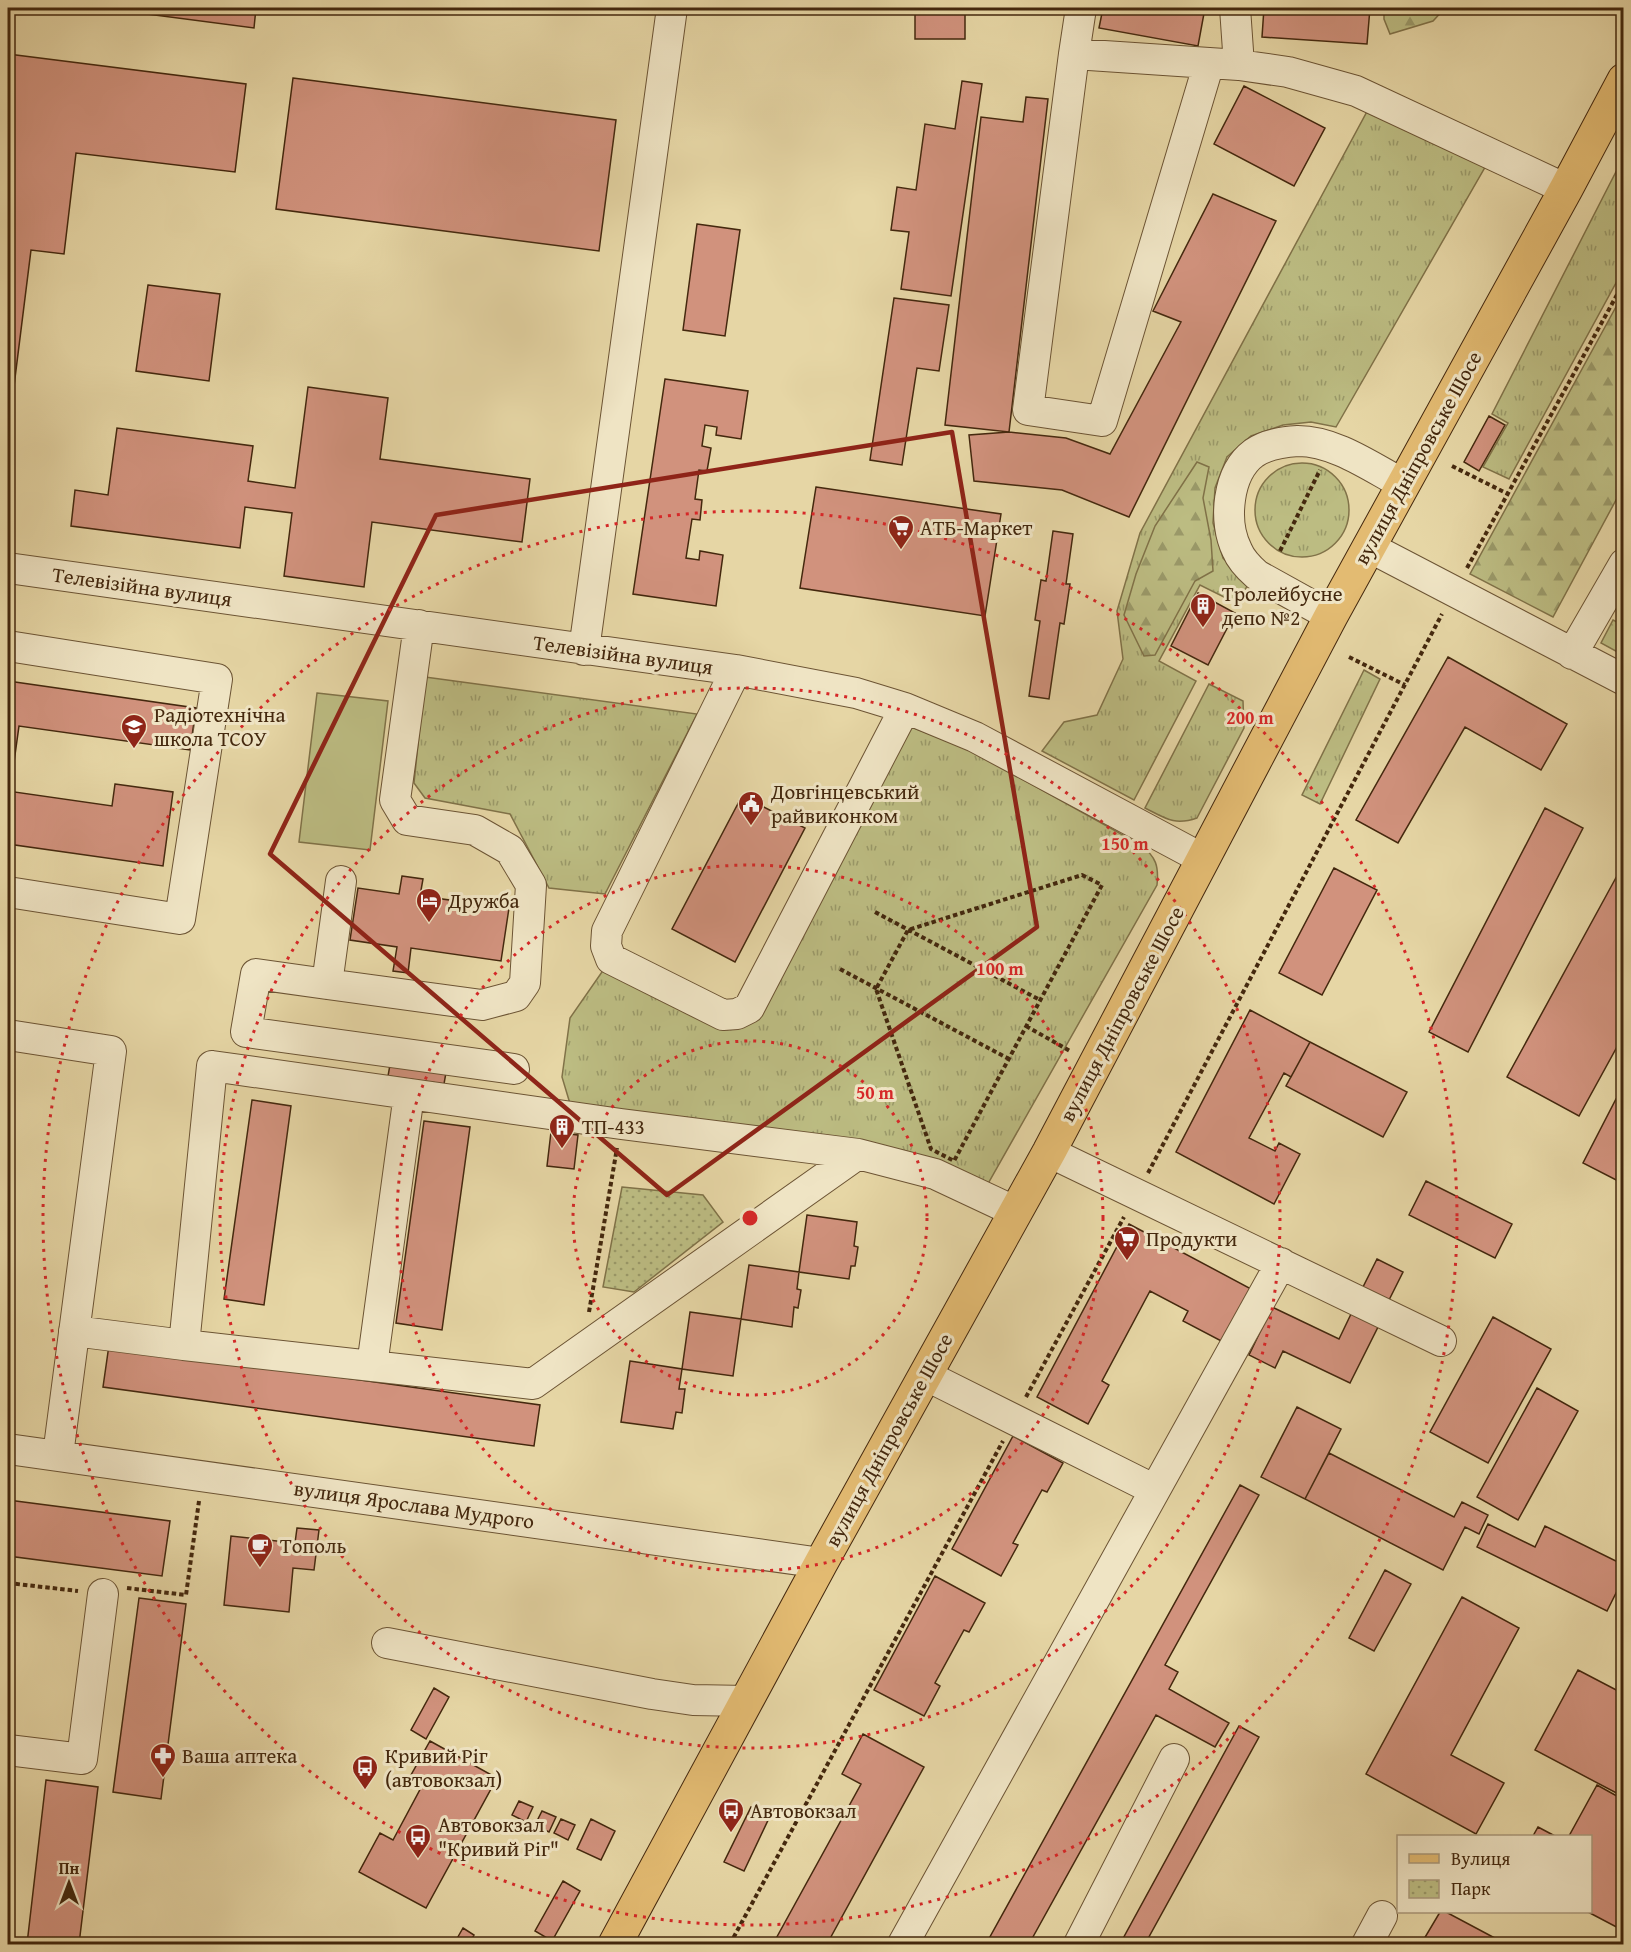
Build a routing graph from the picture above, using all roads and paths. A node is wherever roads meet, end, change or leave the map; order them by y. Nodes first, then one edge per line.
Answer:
1 (672, 8) edge
2 (1081, 8) edge
3 (1235, 8) edge
4 (1074, 54) junction
5 (1209, 63) junction
6 (1239, 65) junction
7 (1623, 80) edge
8 (1566, 189) junction
9 (1623, 282) edge
10 (1452, 466) dead end
11 (1322, 467) dead end
12 (1403, 484) junction
13 (1508, 494) junction
14 (1369, 548) junction
15 (1280, 551) dead end
16 (1623, 564) edge
17 (8, 568) edge
18 (1454, 592) junction
19 (1331, 616) junction
20 (419, 625) junction
21 (8, 646) edge
22 (584, 650) junction
23 (1572, 654) junction
24 (1349, 657) dead end
25 (736, 670) junction
26 (1623, 680) edge
27 (1405, 685) junction
28 (904, 708) junction
29 (1203, 859) junction
30 (341, 881) dead end
31 (8, 892) edge
32 (875, 912) dead end
33 (908, 930) junction
34 (840, 969) dead end
35 (327, 984) junction
36 (876, 989) junction
37 (1040, 1000) junction
38 (1026, 1026) junction
39 (8, 1035) edge
40 (1009, 1059) junction
41 (1094, 1065) junction
42 (514, 1069) dead end
43 (409, 1094) junction
44 (621, 1124) junction
45 (1049, 1152) junction
46 (858, 1154) junction
47 (1136, 1194) junction
48 (1016, 1212) junction
49 (1281, 1263) junction
50 (74, 1331) junction
51 (1441, 1341) dead end
52 (184, 1345) junction
53 (583, 1348) junction
54 (372, 1366) junction
55 (925, 1375) junction
56 (1015, 1419) junction
57 (8, 1449) edge
58 (58, 1455) junction
59 (202, 1475) junction
60 (1155, 1490) junction
61 (821, 1563) junction
62 (8, 1583) edge
63 (103, 1594) junction
64 (387, 1643) dead end
65 (747, 1701) junction
66 (8, 1750) edge
67 (1174, 1760) dead end
68 (1382, 1916) dead end
69 (615, 1944) edge
70 (730, 1944) edge
71 (903, 1944) edge
72 (1079, 1944) edge
73 (1367, 1944) edge

1 - 22 street
2 - 4 street
3 - 6 street
4 - 5 street
4 - 5 street
5 - 6 street
6 - 8 street
7 - 8 main road, вулиця Дніпровське Шосе
8 - 12 main road, вулиця Дніпровське Шосе
9 - 13 path
10 - 13 path
11 - 15 path
12 - 14 main road, вулиця Дніпровське Шосе
12 - 19 street
13 - 18 path
14 - 18 street
14 - 19 main road, вулиця Дніпровське Шосе
16 - 23 street
17 - 20 street, Телевізійна вулиця
18 - 23 street
18 - 27 path
19 - 29 main road, вулиця Дніпровське Шосе
20 - 22 street, Телевізійна вулиця
20 - 35 street
21 - 31 street
22 - 25 street, Телевізійна вулиця
23 - 26 street
24 - 27 path
25 - 28 street, Телевізійна вулиця
25 - 28 street
27 - 47 path
28 - 29 street, Телевізійна вулиця
29 - 41 main road, вулиця Дніпровське Шосе
30 - 35 street
32 - 33 path
33 - 36 path
33 - 37 path
33 - 37 path
34 - 36 path
35 - 42 street
36 - 40 path
36 - 40 path
37 - 38 path
38 - 40 path
38 - 41 path
39 - 50 street
41 - 45 main road, вулиця Дніпровське Шосе
43 - 44 street
43 - 52 street
43 - 54 street
44 - 46 street
44 - 53 path
45 - 47 street
45 - 48 main road, вулиця Дніпровське Шосе
46 - 48 street
46 - 53 street
47 - 49 street
47 - 56 path
48 - 55 main road, вулиця Дніпровське Шосе
49 - 51 street
49 - 60 street
50 - 52 street
50 - 58 street
52 - 54 street
53 - 54 street
55 - 56 street
55 - 61 main road, вулиця Дніпровське Шосе
56 - 60 street
56 - 70 path
57 - 58 street, вулиця Ярослава Мудрого
58 - 59 street, вулиця Ярослава Мудрого
59 - 61 street, вулиця Ярослава Мудрого
59 - 63 path
60 - 71 street
61 - 65 main road, вулиця Дніпровське Шосе
62 - 63 path
63 - 66 street
64 - 65 street
65 - 69 main road, вулиця Дніпровське Шосе
67 - 72 street
68 - 73 street

